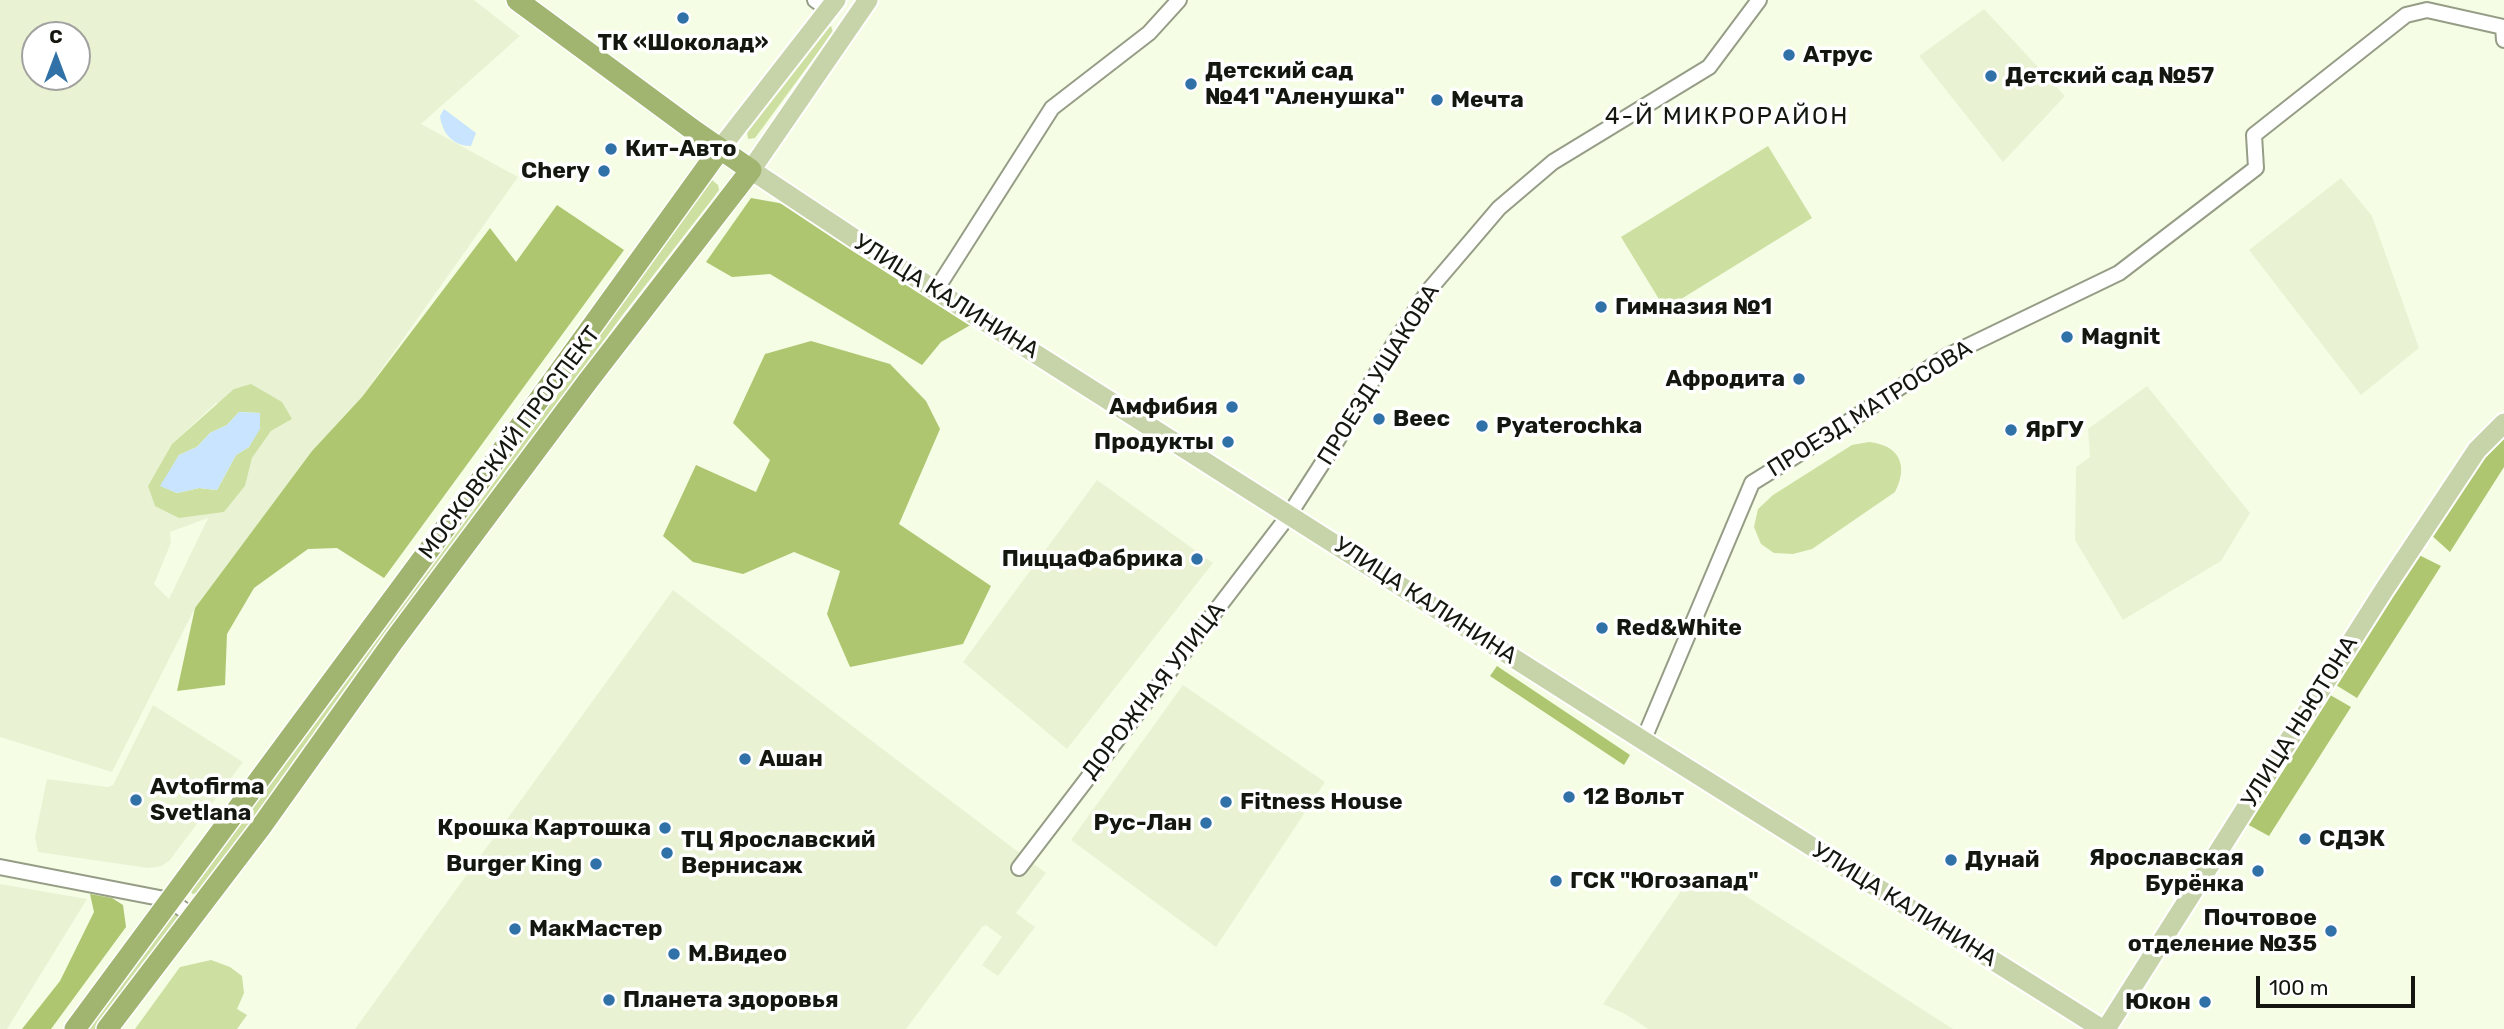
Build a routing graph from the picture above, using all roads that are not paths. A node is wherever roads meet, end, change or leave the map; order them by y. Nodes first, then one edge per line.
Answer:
1 (517, 0) edge
2 (868, 0) edge
3 (1179, 0) edge
4 (1759, 0) edge
5 (827, 3) edge
6 (850, 26) junction
7 (2504, 40) edge
8 (720, 149) junction
9 (751, 170) junction
10 (936, 290) junction
11 (2504, 423) edge
12 (1289, 515) junction
13 (1643, 741) junction
14 (0, 867) edge
15 (1019, 868) dead end
16 (170, 900) junction
17 (192, 916) junction
18 (75, 1029) edge
19 (107, 1029) edge
20 (2104, 1029) edge

1 - 8 highway
2 - 6 main road, МОСКОВСКИЙ ПРОСПЕКТ
3 - 10 street
4 - 12 street, ПРОЕЗД УШАКОВА
5 - 6 main road
5 - 8 main road, МОСКОВСКИЙ ПРОСПЕКТ
6 - 9 main road, МОСКОВСКИЙ ПРОСПЕКТ
7 - 13 street, ПРОЕЗД МАТРОСОВА
8 - 9 highway
8 - 16 highway, МОСКОВСКИЙ ПРОСПЕКТ
9 - 10 main road, УЛИЦА КАЛИНИНА
9 - 17 highway, МОСКОВСКИЙ ПРОСПЕКТ
10 - 12 main road, УЛИЦА КАЛИНИНА
11 - 20 main road, УЛИЦА НЬЮТОНА
12 - 13 main road, УЛИЦА КАЛИНИНА
12 - 15 street, ДОРОЖНАЯ УЛИЦА
13 - 20 main road, УЛИЦА КАЛИНИНА
14 - 16 street
16 - 17 street
16 - 18 highway, МОСКОВСКИЙ ПРОСПЕКТ
17 - 19 highway, МОСКОВСКИЙ ПРОСПЕКТ

